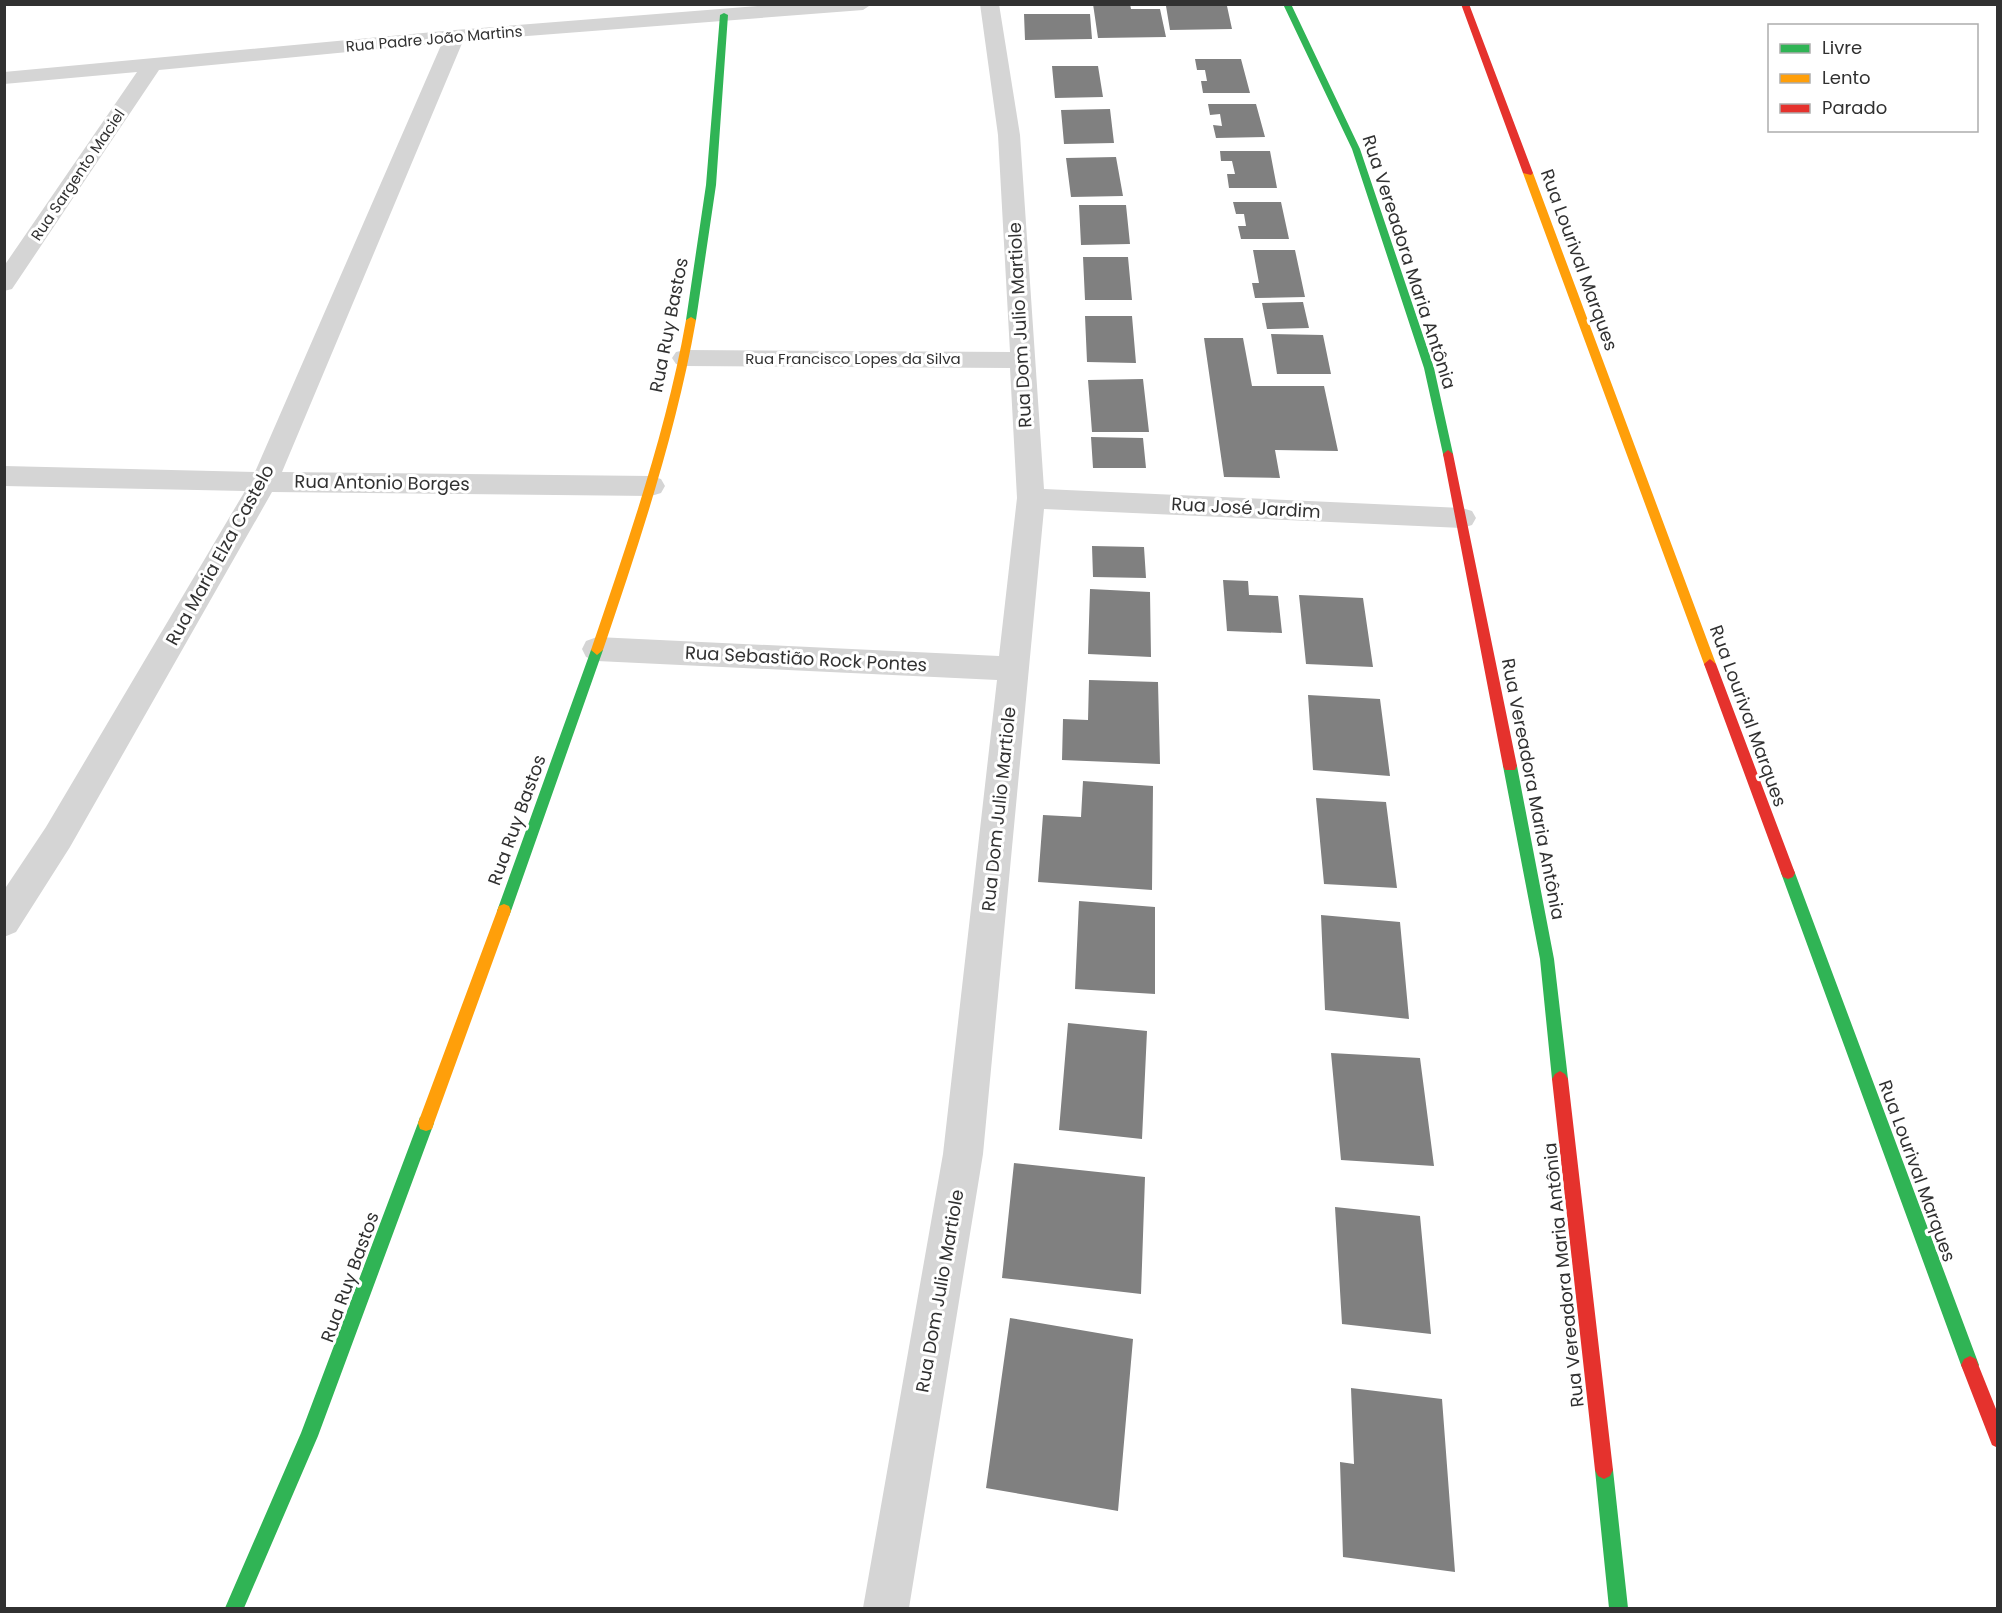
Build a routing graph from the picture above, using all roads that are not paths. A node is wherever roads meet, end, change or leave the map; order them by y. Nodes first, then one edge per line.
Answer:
1 (863, 4) edge
2 (989, 4) edge
3 (1287, 4) edge
4 (1465, 4) edge
5 (724, 15) junction
6 (455, 36) junction
7 (151, 66) junction
8 (4, 78) edge
9 (4, 284) edge
10 (685, 358) junction
11 (1022, 360) junction
12 (4, 476) edge
13 (264, 482) junction
14 (651, 486) junction
15 (1031, 498) junction
16 (1462, 518) junction
17 (597, 650) junction
18 (1014, 669) junction
19 (4, 921) edge
20 (1998, 1439) edge
21 (234, 1608) edge
22 (886, 1608) edge
23 (1620, 1608) edge

1 - 5 street, Rua Padre João Martins
2 - 11 street, Rua Dom Julio Martiole
3 - 16 street, Rua Vereadora Maria Antônia
4 - 20 street, Rua Lourival Marques
5 - 6 street, Rua Padre João Martins
5 - 10 street, Rua Ruy Bastos
6 - 7 street, Rua Padre João Martins
6 - 13 street, Rua Maria Elza Castelo
7 - 8 street, Rua Padre João Martins
7 - 9 street, Rua Sargento Maciel
10 - 11 street, Rua Francisco Lopes da Silva
10 - 14 street, Rua Ruy Bastos
11 - 15 street, Rua Dom Julio Martiole
12 - 13 street, Rua Antonio Borges
13 - 14 street, Rua Antonio Borges
13 - 19 street, Rua Maria Elza Castelo
14 - 17 street, Rua Ruy Bastos
15 - 16 street, Rua José Jardim
15 - 18 street, Rua Dom Julio Martiole
16 - 23 street, Rua Vereadora Maria Antônia
17 - 18 street, Rua Sebastião Rock Pontes
17 - 21 street, Rua Ruy Bastos
18 - 22 street, Rua Dom Julio Martiole

